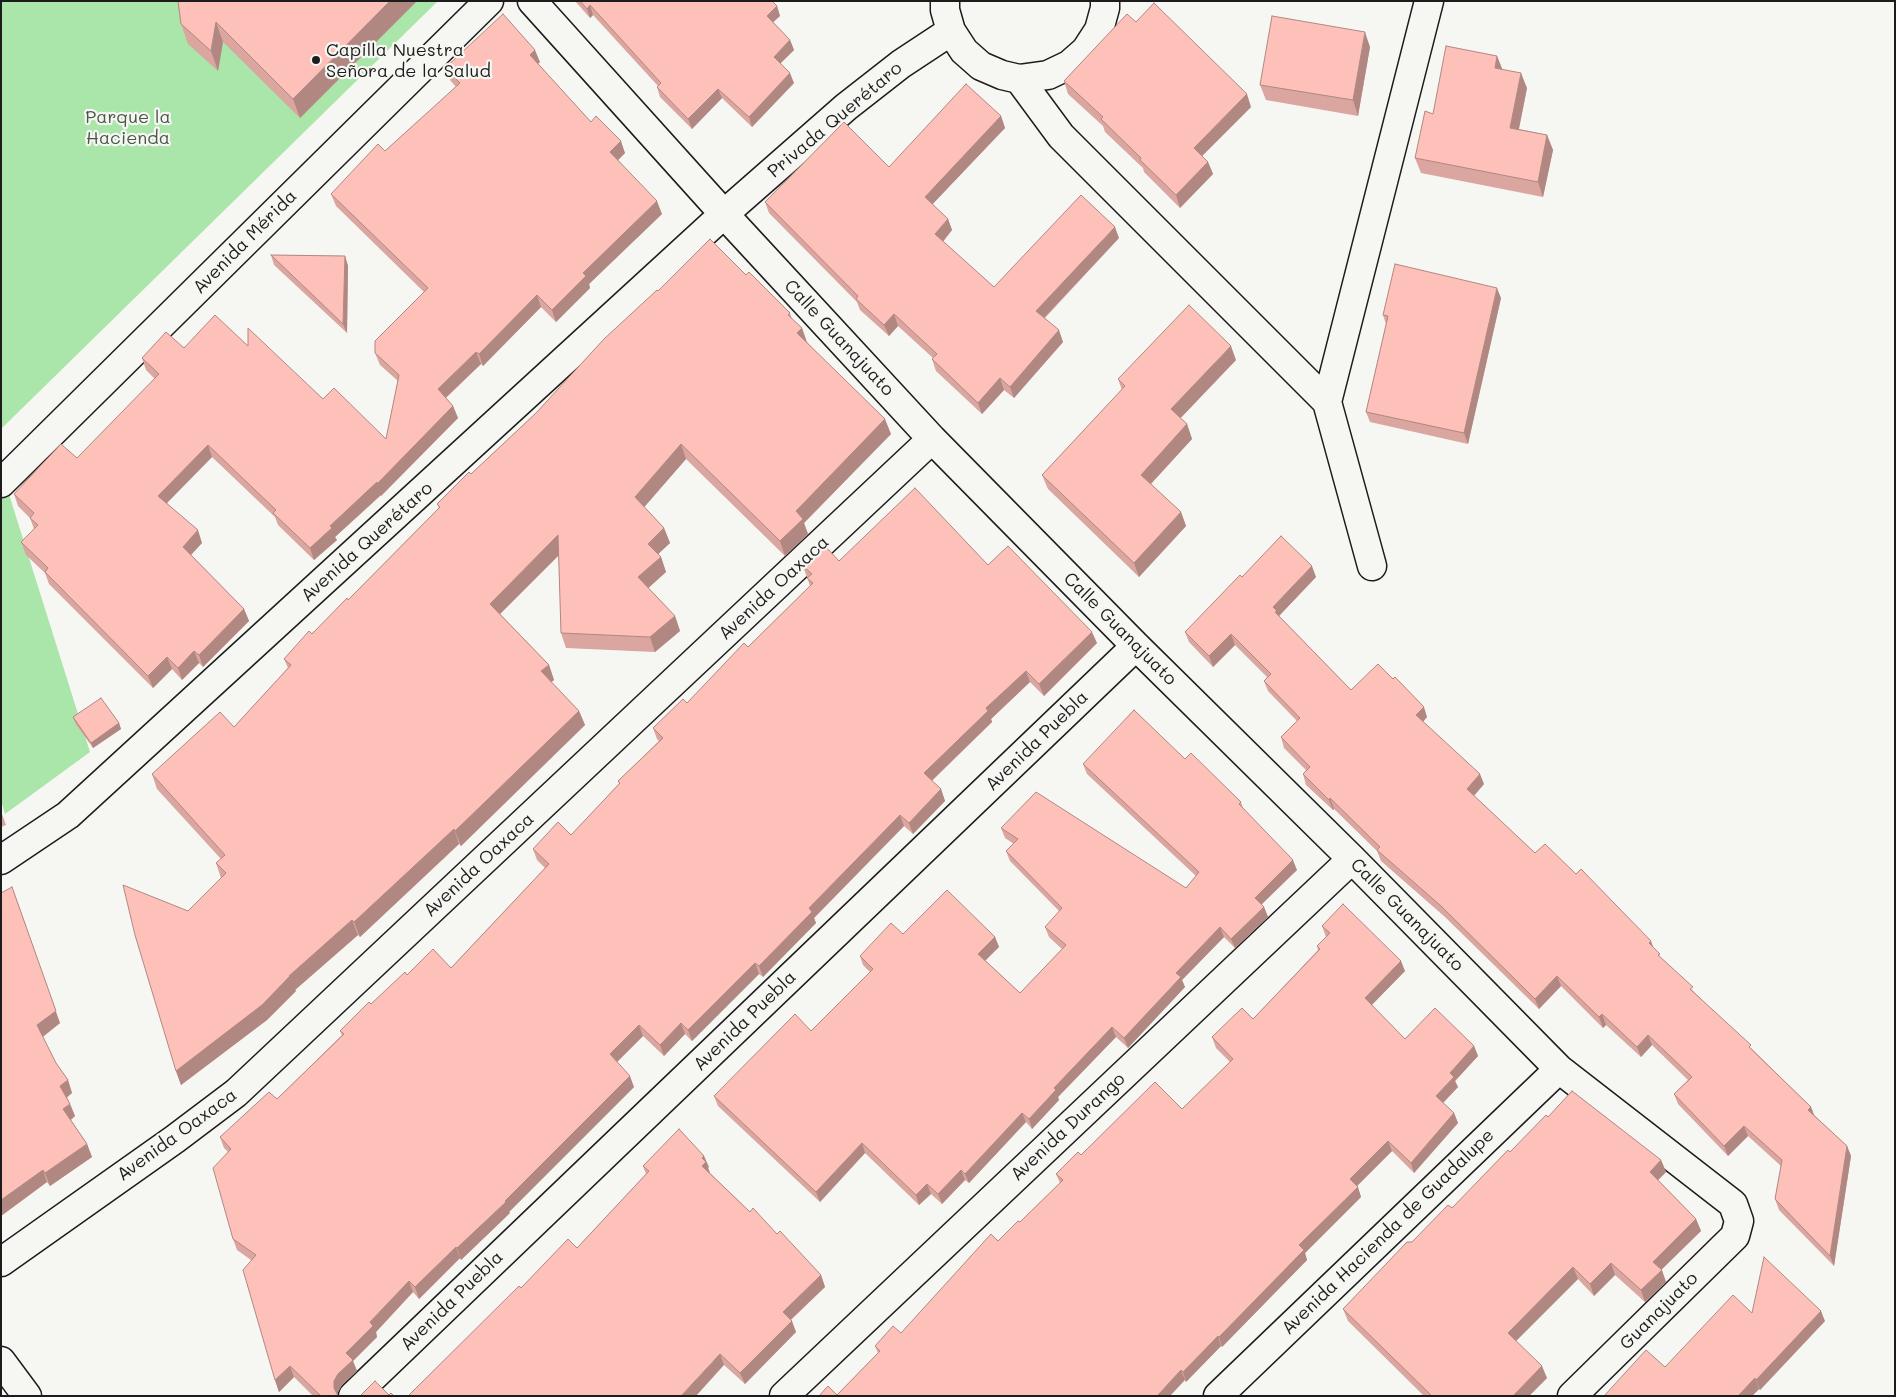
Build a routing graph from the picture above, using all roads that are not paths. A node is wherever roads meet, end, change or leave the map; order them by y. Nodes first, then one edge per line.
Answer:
1 (489, 1) edge
2 (532, 1) edge
3 (945, 1) edge
4 (1105, 1) edge
5 (1429, 1) edge
6 (951, 32) junction
7 (1019, 79) junction
8 (724, 214) junction
9 (1327, 402) junction
10 (932, 439) junction
11 (1, 483) edge
12 (1372, 566) dead end
13 (1136, 646) junction
14 (1352, 859) junction
15 (1, 860) edge
16 (1559, 1068) junction
17 (1739, 1222) joint
18 (1, 1262) edge
19 (1, 1361) edge
20 (27, 1396) edge
21 (353, 1396) edge
22 (784, 1396) edge
23 (1218, 1396) edge
24 (1572, 1396) edge

1 - 11 street, Avenida Mérida
2 - 8 street, Calle Guanajuato
3 - 6 street
4 - 7 street
5 - 9 street
6 - 7 street
6 - 8 street, Privada Querétaro
7 - 9 street
8 - 10 street, Calle Guanajuato
8 - 15 street, Avenida Querétaro
9 - 12 street
10 - 13 street, Calle Guanajuato
10 - 18 street, Avenida Oaxaca
13 - 14 street, Calle Guanajuato
13 - 21 street, Avenida Puebla
14 - 16 street, Calle Guanajuato
14 - 22 street, Avenida Durango
16 - 17 street, Calle Guanajuato
16 - 23 street, Avenida Hacienda de Guadalupe
17 - 24 street, Guanajuato
19 - 20 street

